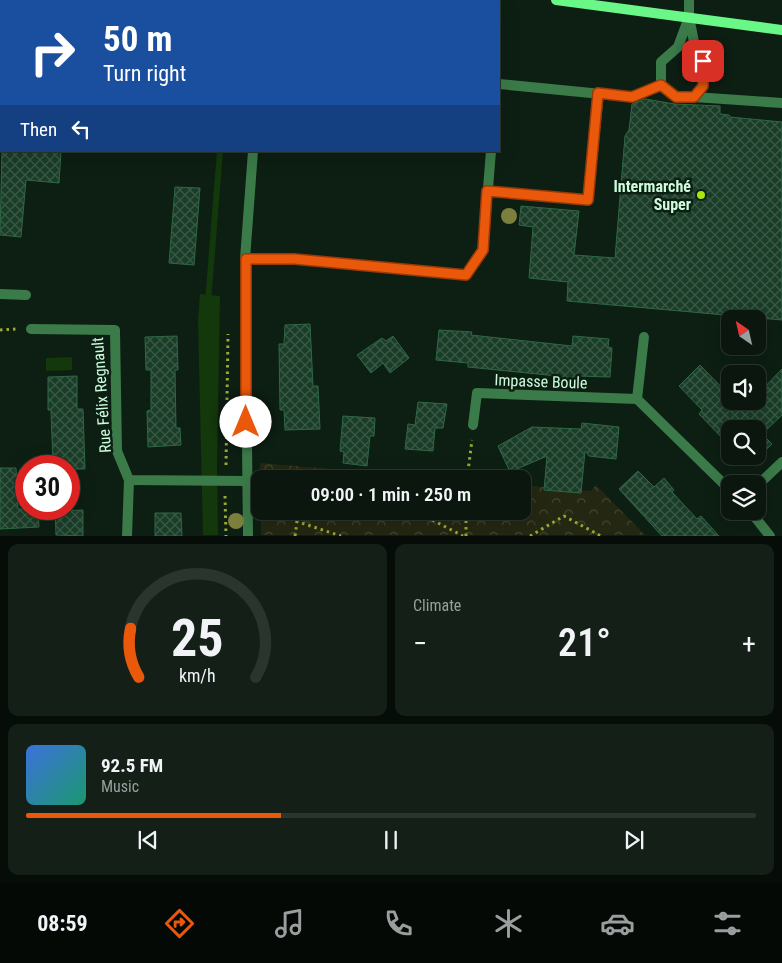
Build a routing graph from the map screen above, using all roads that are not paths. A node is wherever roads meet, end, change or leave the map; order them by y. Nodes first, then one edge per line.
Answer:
1 (556, 0) edge
2 (689, 0) edge
3 (689, 17) junction
4 (782, 30) edge
5 (678, 47) junction
6 (694, 47) junction
7 (500, 84) edge
8 (661, 85) junction
9 (598, 93) junction
10 (694, 97) junction
11 (782, 103) edge
12 (253, 152) edge
13 (491, 152) edge
14 (487, 191) junction
15 (246, 259) junction
16 (0, 294) edge
17 (26, 295) dead end
18 (31, 329) dead end
19 (644, 337) dead end
20 (637, 399) junction
21 (473, 425) road end
22 (782, 462) edge
23 (766, 477) edge
24 (129, 480) junction
25 (246, 481) junction
26 (721, 481) edge
27 (757, 520) edge
28 (127, 536) edge
29 (248, 536) edge
30 (770, 536) edge

1 - 3 street
2 - 3 street
3 - 4 street
3 - 5 street
3 - 6 street
5 - 6 street
5 - 8 street
6 - 10 street
7 - 9 street
8 - 9 street
8 - 10 street
9 - 14 street
10 - 11 street
12 - 15 street
13 - 14 street
14 - 15 street
15 - 25 street
16 - 17 street
18 - 24 street, Rue Félix Regnault
19 - 20 street
20 - 21 street, Impasse Boule
20 - 26 street
22 - 23 street
24 - 25 street
24 - 28 street
25 - 29 street
27 - 30 street

